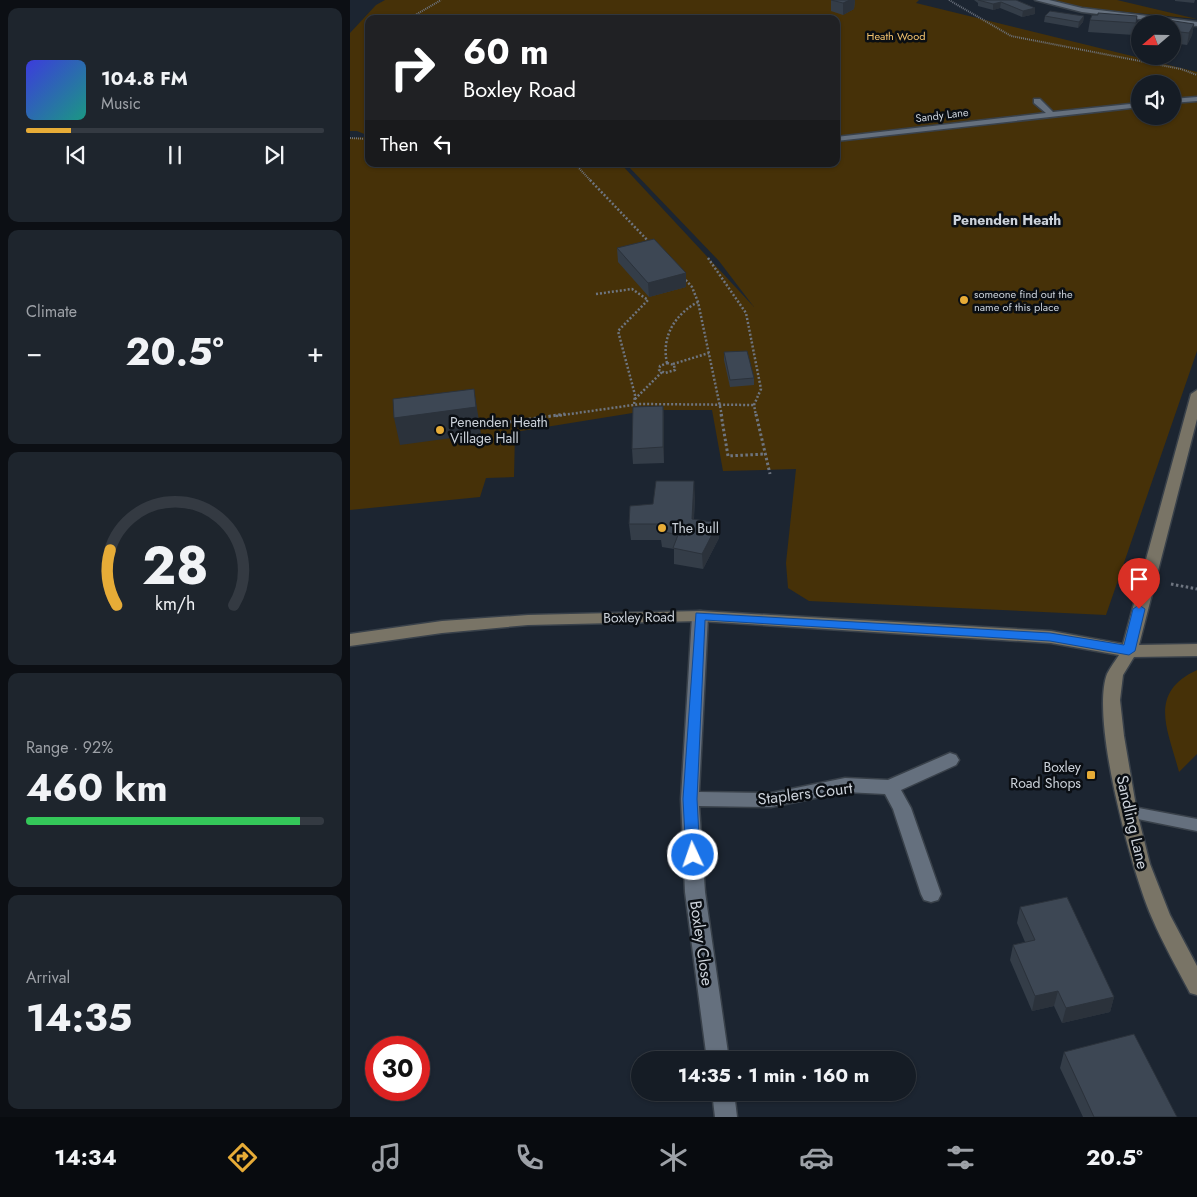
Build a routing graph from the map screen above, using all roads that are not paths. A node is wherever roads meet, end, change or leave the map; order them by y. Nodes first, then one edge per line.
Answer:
1 (1039, 0) edge
2 (1197, 24) edge
3 (1197, 99) edge
4 (1181, 100) edge
5 (1037, 101) dead end
6 (1131, 105) edge
7 (1050, 114) junction
8 (840, 139) edge
9 (1197, 394) edge
10 (700, 616) junction
11 (350, 640) edge
12 (1197, 650) edge
13 (1129, 651) junction
14 (950, 760) dead end
15 (890, 787) junction
16 (690, 799) junction
17 (1128, 812) junction
18 (1197, 825) edge
19 (931, 894) dead end
20 (1197, 986) edge
21 (717, 1051) edge
22 (724, 1101) edge
23 (726, 1117) edge

1 - 2 street
3 - 4 lane
5 - 7 lane
6 - 7 lane, Sandy Lane
7 - 8 lane, Sandy Lane
9 - 13 street, Sandling Lane
10 - 11 street, Boxley Road
10 - 13 street, Boxley Road
10 - 16 street, Boxley Close
12 - 13 street, Boxley Road
13 - 17 street, Sandling Lane
14 - 15 street, Staplers Court
15 - 16 street, Staplers Court
15 - 19 street
16 - 21 street, Boxley Close
17 - 18 lane
17 - 20 street, Sandling Lane
22 - 23 street

